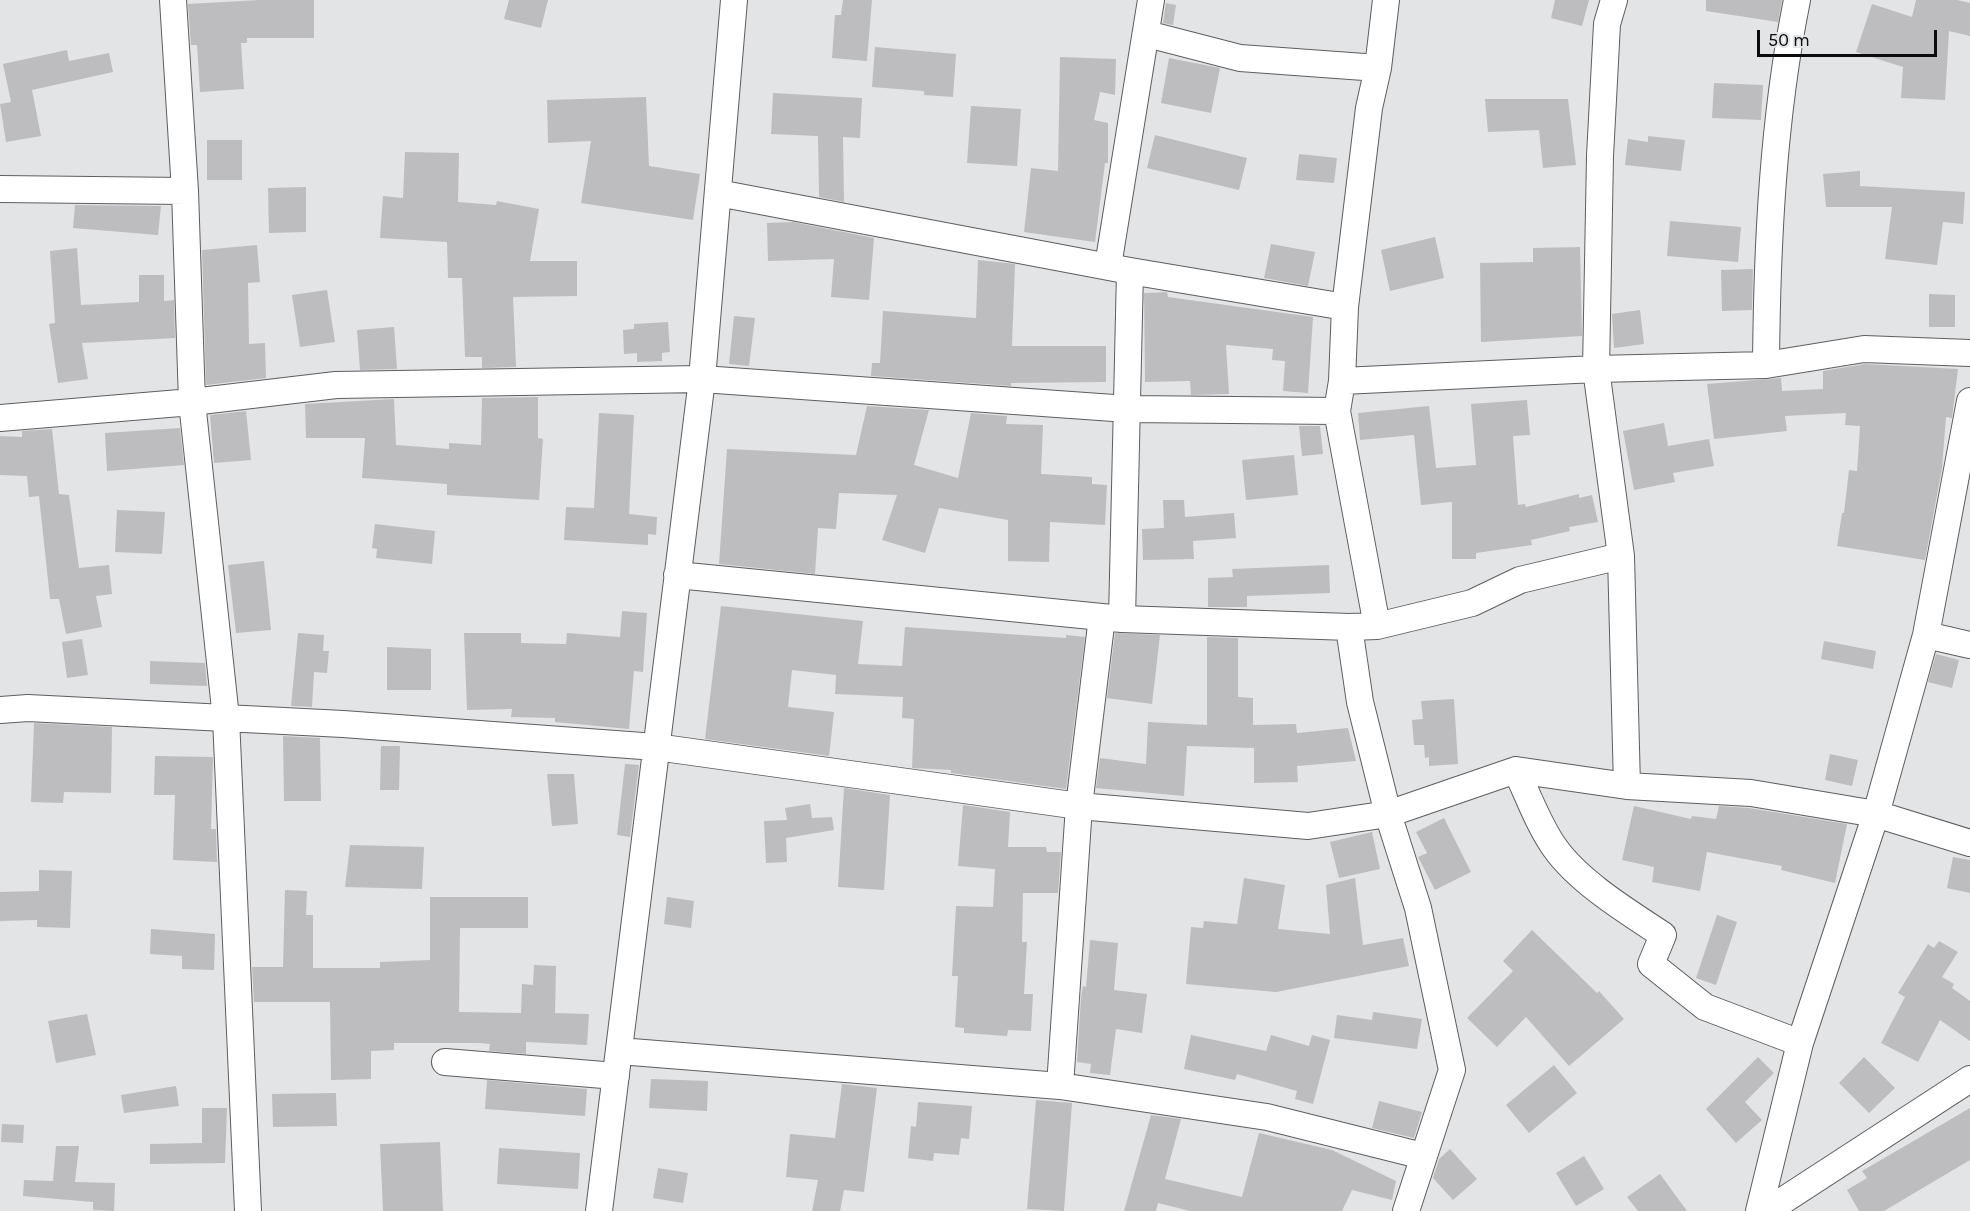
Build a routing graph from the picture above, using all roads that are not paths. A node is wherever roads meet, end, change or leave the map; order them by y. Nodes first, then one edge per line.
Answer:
1 (173, 0) edge
2 (734, 0) edge
3 (1151, 0) edge
4 (1386, 0) edge
5 (1614, 0) edge
6 (1797, 0) edge
7 (1147, 34) junction
8 (1377, 68) junction
9 (0, 189) edge
10 (185, 191) junction
11 (718, 193) junction
12 (1119, 269) junction
13 (1345, 307) junction
14 (1970, 353) edge
15 (1766, 365) junction
16 (1596, 369) junction
17 (702, 379) junction
18 (1342, 381) junction
19 (1970, 401) edge
20 (192, 402) junction
21 (1128, 410) junction
22 (1337, 411) junction
23 (0, 418) edge
24 (1621, 556) junction
25 (677, 575) junction
26 (1112, 618) junction
27 (1377, 626) junction
28 (1349, 627) junction
29 (1926, 635) junction
30 (1970, 645) edge
31 (0, 710) edge
32 (226, 718) junction
33 (657, 747) junction
34 (1516, 770) junction
35 (1628, 786) junction
36 (1079, 806) junction
37 (1388, 814) junction
38 (1876, 814) junction
39 (1970, 843) edge
40 (1800, 1043) junction
41 (445, 1062) dead end
42 (617, 1063) junction
43 (1970, 1079) edge
44 (1060, 1086) junction
45 (1423, 1156) junction
46 (248, 1211) edge
47 (599, 1211) edge
48 (1406, 1211) edge
49 (1759, 1211) edge
50 (1767, 1211) edge

1 - 10 street
2 - 11 street
3 - 7 street
4 - 8 street
5 - 16 street
6 - 15 street
7 - 8 street
7 - 12 street
8 - 13 street
9 - 10 street
10 - 20 street
11 - 12 street
11 - 17 street
12 - 13 street
12 - 21 street
13 - 18 street
14 - 15 street
15 - 16 street
16 - 18 street
16 - 24 street
17 - 20 street
17 - 21 street
17 - 25 street
18 - 22 street
19 - 29 street
20 - 23 street
20 - 32 street
21 - 22 street
21 - 26 street
22 - 27 street
24 - 27 street
24 - 35 street
25 - 26 street
25 - 33 street
26 - 28 street
26 - 36 street
27 - 28 street
28 - 37 street
29 - 30 street
29 - 38 street
31 - 32 street
32 - 33 street
32 - 46 street
33 - 36 street
33 - 42 street
34 - 35 street
34 - 37 street
34 - 40 street
35 - 38 street
36 - 37 street
36 - 44 street
37 - 45 street
38 - 39 street
38 - 40 street
40 - 49 street
41 - 42 street
42 - 44 street
42 - 47 street
43 - 50 street
44 - 45 street
45 - 48 street

